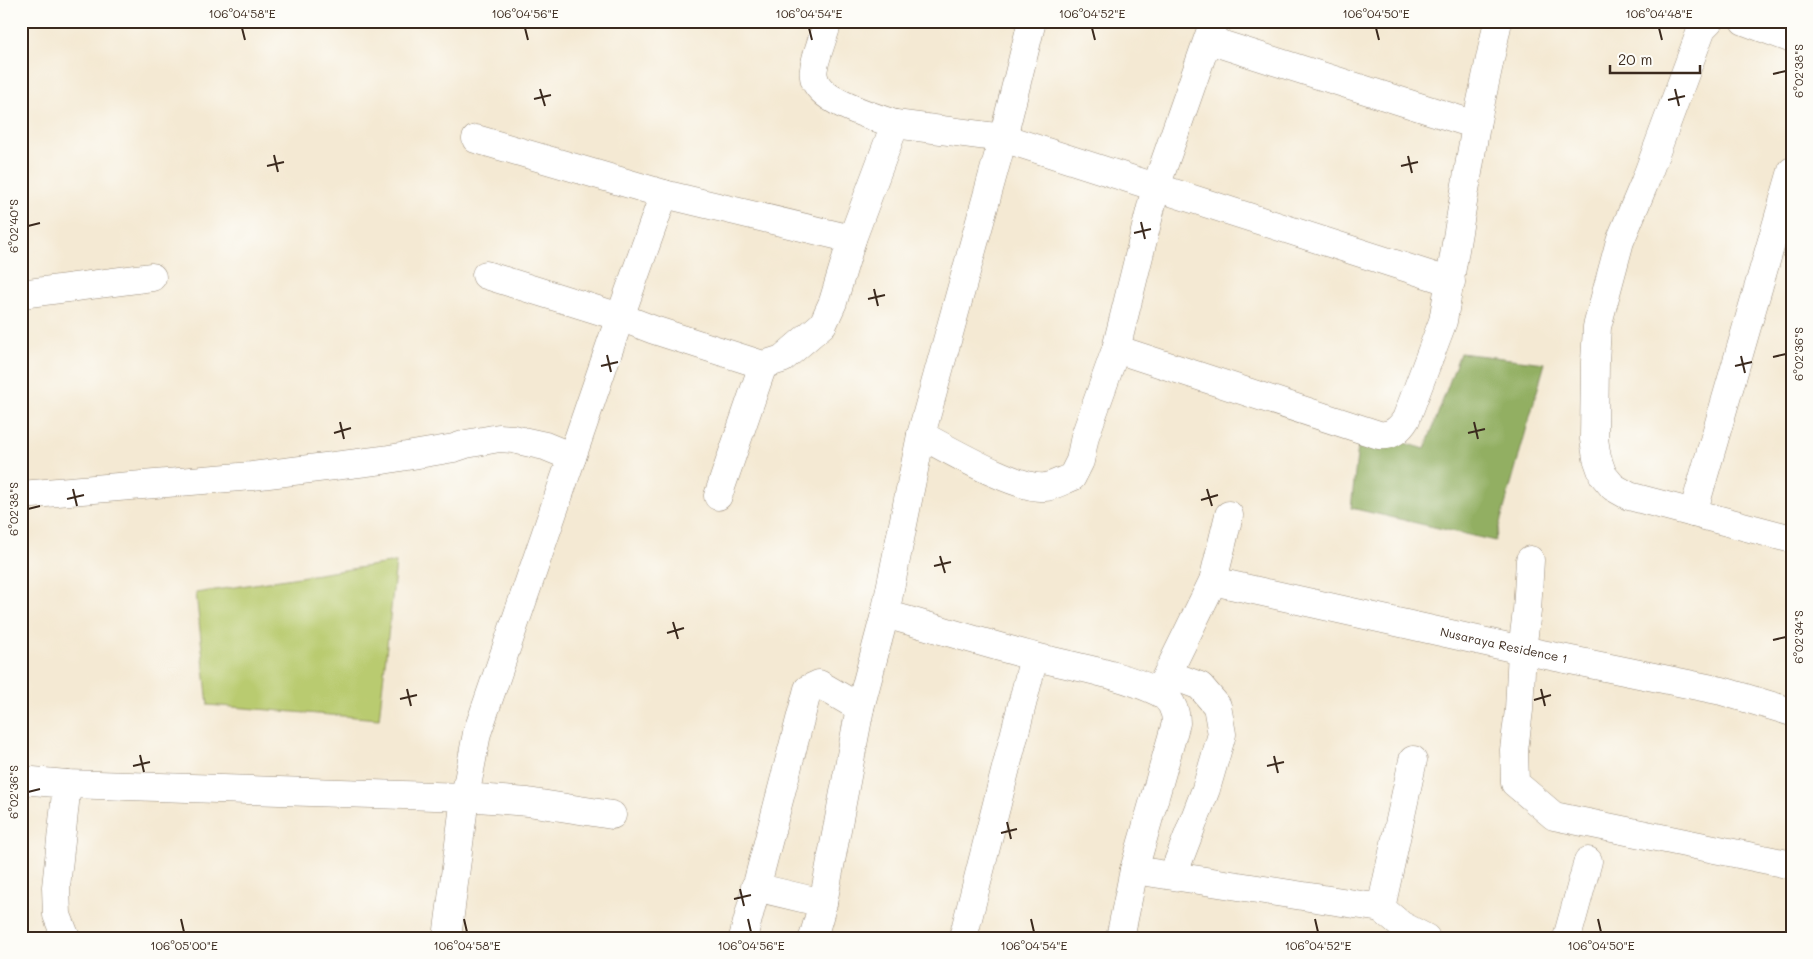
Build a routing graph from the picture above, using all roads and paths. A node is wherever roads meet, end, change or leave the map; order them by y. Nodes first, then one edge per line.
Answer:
1 (828, 21) edge
2 (1032, 21) edge
3 (1498, 21) edge
4 (1709, 21) edge
5 (1744, 21) edge
6 (1211, 31) edge
7 (1792, 39) edge
8 (895, 124) junction
9 (1476, 125) junction
10 (1003, 138) junction
11 (476, 139) dead end
12 (1792, 171) edge
13 (1156, 187) junction
14 (664, 194) junction
15 (852, 239) junction
16 (486, 275) dead end
17 (152, 277) dead end
18 (1451, 282) junction
19 (21, 294) edge
20 (620, 317) junction
21 (1116, 349) junction
22 (762, 365) junction
23 (922, 435) junction
24 (572, 457) junction
25 (21, 495) edge
26 (718, 496) dead end
27 (1693, 513) junction
28 (1229, 515) dead end
29 (1792, 539) edge
30 (1530, 560) dead end
31 (1213, 581) junction
32 (885, 614) junction
33 (1522, 650) junction
34 (1034, 656) junction
35 (1163, 683) junction
36 (860, 708) junction
37 (1792, 712) edge
38 (1413, 760) dead end
39 (21, 780) edge
40 (67, 784) junction
41 (465, 797) junction
42 (612, 815) dead end
43 (1588, 861) dead end
44 (1792, 865) edge
45 (1134, 870) junction
46 (1173, 875) junction
47 (755, 887) junction
48 (823, 902) junction
49 (1381, 908) junction
50 (66, 938) edge
51 (447, 938) edge
52 (743, 938) edge
53 (813, 938) edge
54 (963, 938) edge
55 (1120, 938) edge
56 (1426, 938) edge
57 (1567, 938) edge

1 - 8 street
2 - 10 street
3 - 9 street
4 - 27 street
5 - 7 street
6 - 9 street
6 - 13 street
8 - 10 street
8 - 15 street
9 - 18 street
10 - 13 street
10 - 23 street
11 - 14 street
12 - 27 street
13 - 18 street
13 - 21 street
14 - 15 street
14 - 20 street
15 - 22 street
16 - 20 street
17 - 19 street
18 - 21 street
20 - 22 street
20 - 24 street
21 - 23 street
22 - 26 street
23 - 32 street
24 - 25 street
24 - 41 street
27 - 29 street
28 - 31 street
30 - 33 street
31 - 33 street, Nusaraya Residence 1
31 - 35 street
32 - 34 street
32 - 36 street
33 - 37 street, Nusaraya Residence 1
33 - 44 street
34 - 35 street
34 - 54 street
35 - 45 street
35 - 46 street
36 - 47 street
36 - 48 street
38 - 49 street
39 - 40 street
40 - 41 street
40 - 50 street
41 - 42 street
41 - 51 street
43 - 57 street
45 - 46 street
45 - 55 street
46 - 49 street
47 - 48 street
47 - 52 street
48 - 53 street
49 - 56 street

